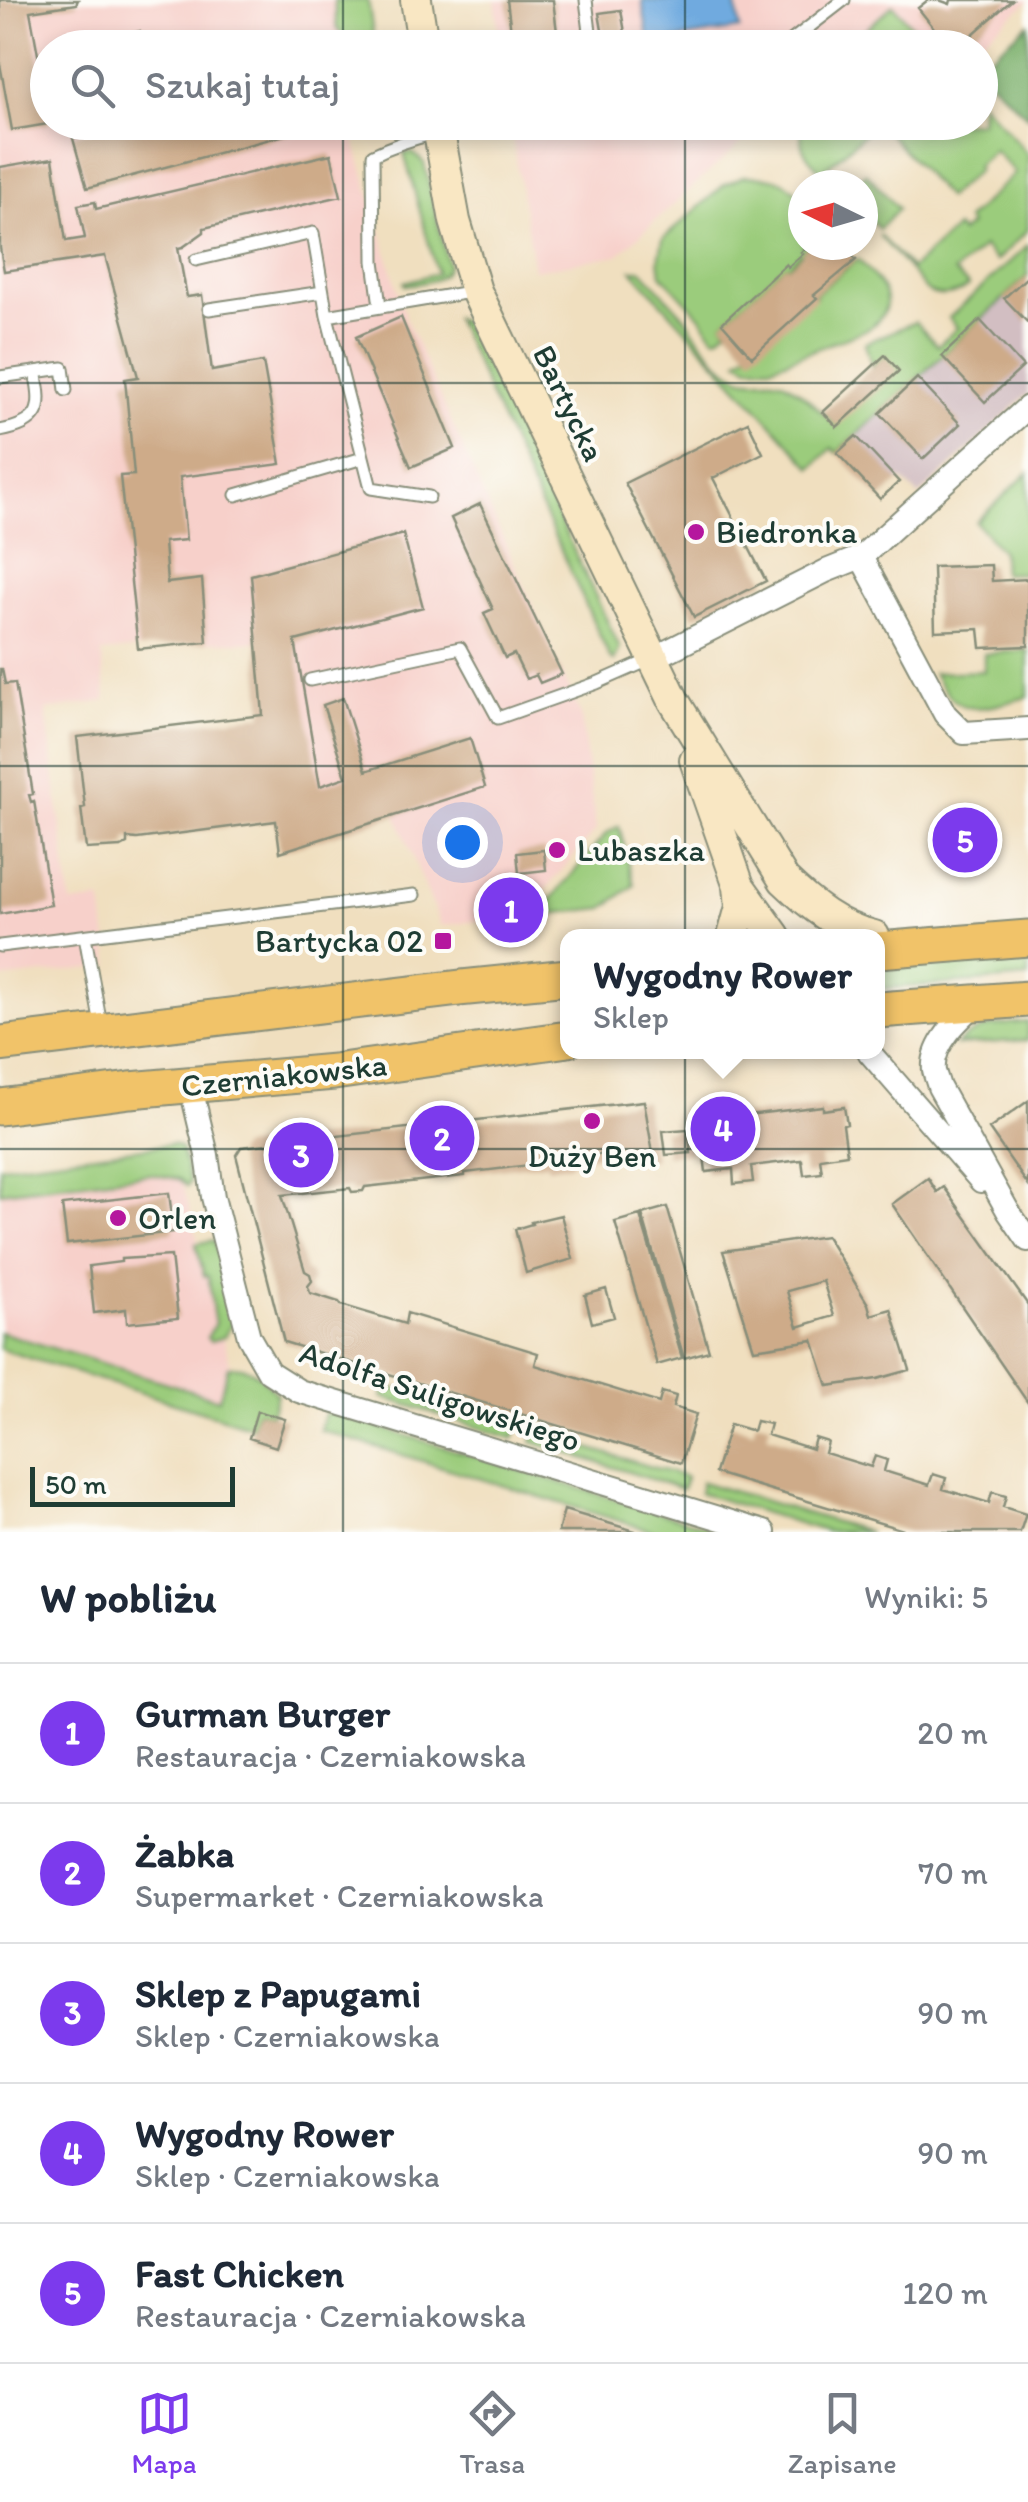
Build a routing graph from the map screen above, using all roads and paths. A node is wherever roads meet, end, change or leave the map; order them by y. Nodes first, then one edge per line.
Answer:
1 (416, 0) edge
2 (586, 0) edge
3 (844, 0) edge
4 (421, 30) edge
5 (590, 30) edge
6 (805, 30) edge
7 (406, 140) edge
8 (440, 140) edge
9 (196, 260) dead end
10 (323, 292) junction
11 (476, 292) junction
12 (380, 306) junction
13 (209, 309) dead end
14 (327, 316) junction
15 (35, 372) junction
16 (0, 377) edge
17 (66, 390) dead end
18 (1028, 407) edge
19 (0, 431) edge
20 (363, 458) junction
21 (236, 495) dead end
22 (428, 498) dead end
23 (862, 557) junction
24 (654, 658) junction
25 (310, 680) dead end
26 (674, 701) junction
27 (1028, 728) edge
28 (784, 880) junction
29 (739, 886) junction
30 (414, 896) dead end
31 (735, 929) edge
32 (773, 929) edge
33 (780, 929) edge
34 (856, 929) edge
35 (86, 936) junction
36 (1028, 938) edge
37 (885, 939) edge
38 (0, 946) edge
39 (918, 946) junction
40 (885, 949) edge
41 (560, 978) edge
42 (1028, 999) edge
43 (978, 1002) junction
44 (885, 1009) edge
45 (102, 1032) junction
46 (560, 1041) edge
47 (0, 1044) edge
48 (875, 1059) edge
49 (190, 1084) junction
50 (0, 1106) edge
51 (1008, 1210) junction
52 (1028, 1240) edge
53 (764, 1532) edge

1 - 4 street
2 - 5 lane
3 - 6 lane
7 - 12 lane
8 - 11 street, Bartycka
9 - 10 lane
10 - 13 lane
10 - 14 lane
11 - 12 lane
11 - 24 street, Bartycka
12 - 14 lane
14 - 20 lane
15 - 16 lane
15 - 17 lane
15 - 19 lane
18 - 23 street
20 - 21 lane
20 - 22 lane
23 - 24 street
23 - 27 street
24 - 25 lane
24 - 26 street, Bartycka
26 - 28 street, Bartycka
26 - 29 street, Bartycka
28 - 33 street, Bartycka
28 - 34 street, Bartycka
29 - 31 street, Bartycka
29 - 32 street, Bartycka
30 - 35 lane
35 - 38 lane
35 - 45 lane
36 - 39 main road
37 - 39 street, Bartycka
39 - 40 main road
41 - 45 main road, Czerniakowska
42 - 43 main road
43 - 44 main road
43 - 51 street
45 - 47 main road, Czerniakowska
46 - 49 main road, Czerniakowska
48 - 51 street
49 - 50 main road, Czerniakowska
49 - 53 street, Adolfa Suligowskiego
51 - 52 street

